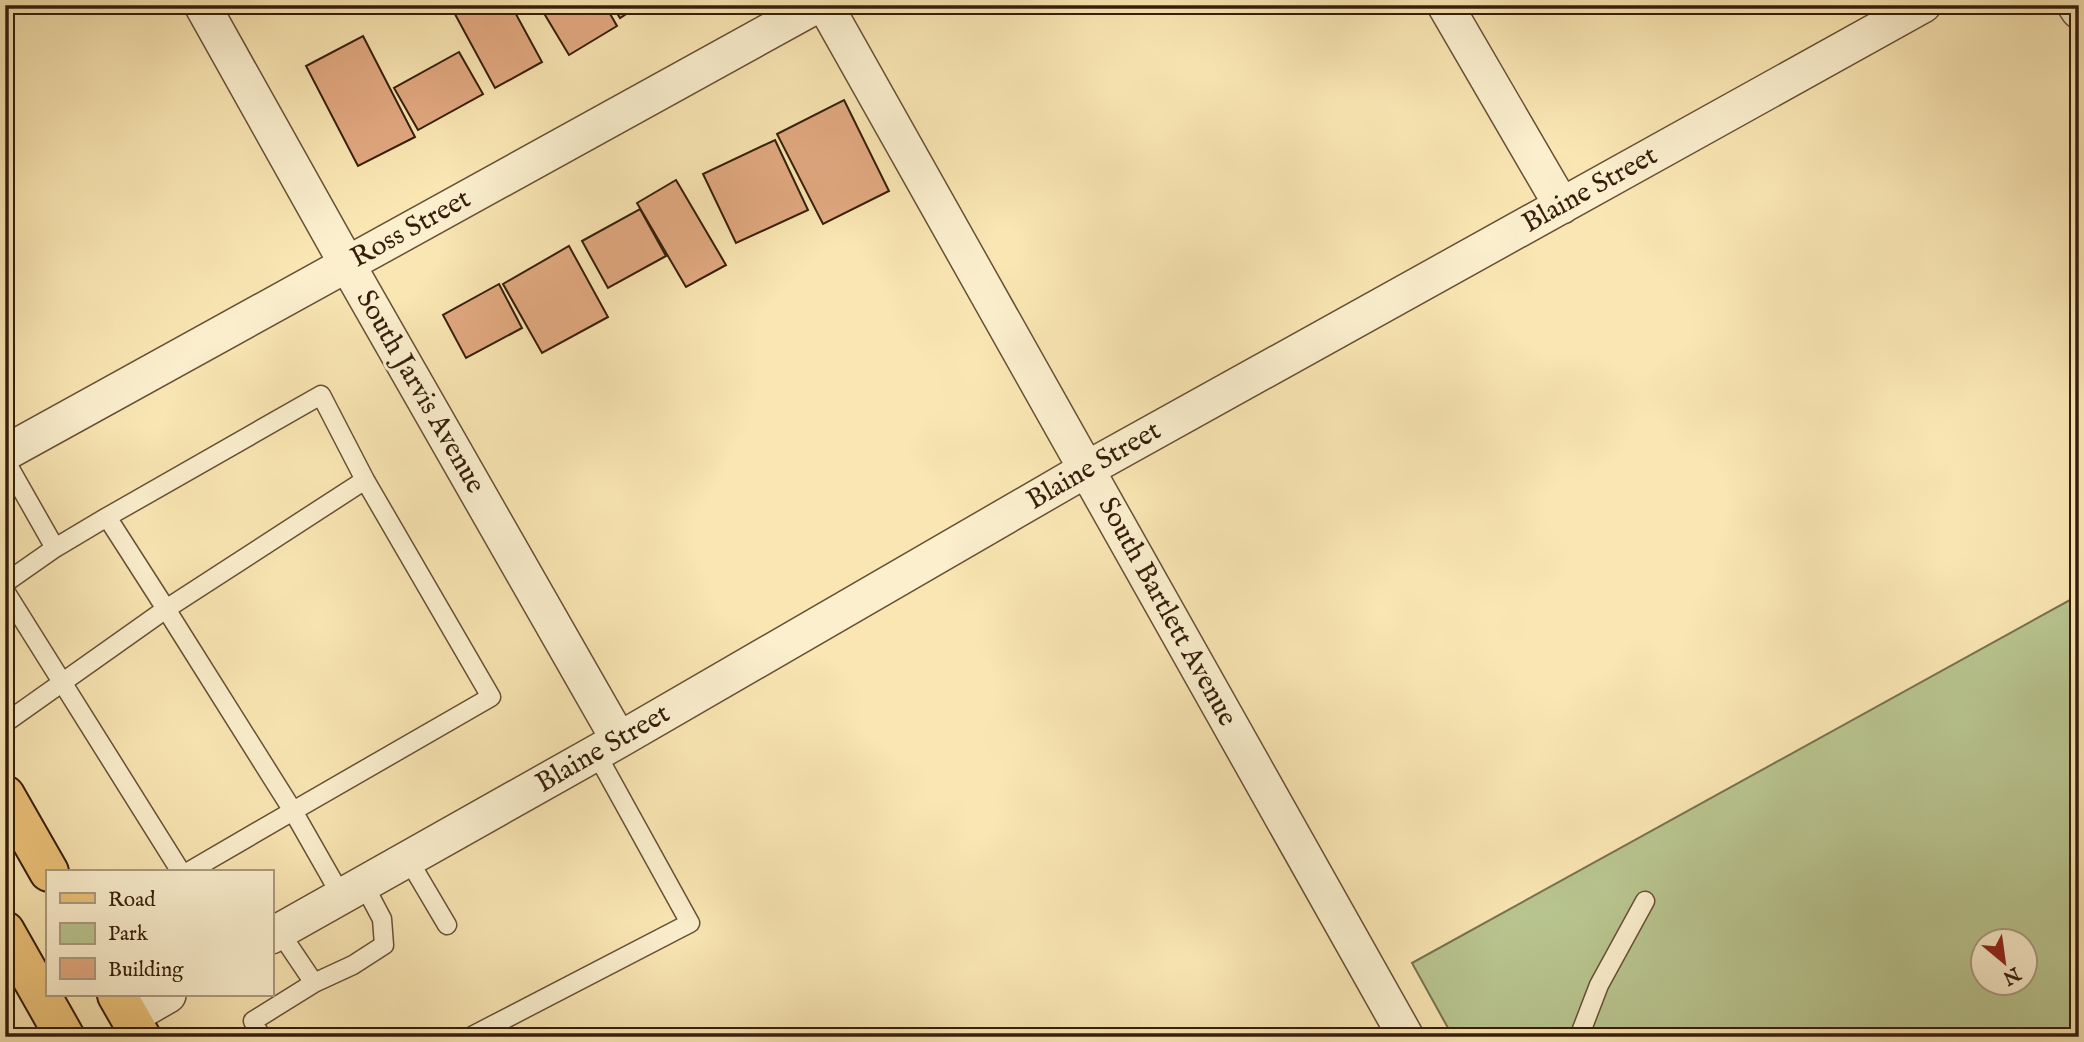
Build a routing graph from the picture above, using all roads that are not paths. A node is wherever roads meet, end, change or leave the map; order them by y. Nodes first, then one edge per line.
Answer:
1 (202, 5) edge
2 (817, 5) edge
3 (825, 5) edge
4 (1445, 5) edge
5 (1923, 5) edge
6 (2075, 5) edge
7 (2079, 11) edge
8 (1562, 205) junction
9 (347, 264) junction
10 (5, 453) edge
11 (5, 460) edge
12 (1087, 469) junction
13 (365, 480) junction
14 (107, 517) junction
15 (55, 548) junction
16 (5, 583) edge
17 (5, 591) edge
18 (166, 608) junction
19 (63, 682) junction
20 (5, 723) edge
21 (608, 746) junction
22 (5, 795) edge
23 (293, 811) junction
24 (408, 859) junction
25 (47, 870) edge
26 (180, 870) edge
27 (191, 870) edge
28 (353, 890) junction
29 (1645, 901) dead end
30 (447, 925) dead end
31 (5, 931) edge
32 (275, 934) edge
33 (314, 983) junction
34 (166, 996) edge
35 (129, 1016) edge
36 (65, 1037) edge
37 (261, 1037) edge
38 (470, 1037) edge
39 (1406, 1037) edge
40 (1579, 1037) edge

1 - 9 street, South Jarvis Avenue
2 - 9 street, Ross Street
3 - 12 street, South Bartlett Avenue
4 - 8 street
5 - 8 street, Blaine Street
6 - 7 street
8 - 12 street, Blaine Street
9 - 10 street, Ross Street
9 - 21 street, South Jarvis Avenue
11 - 15 lane
12 - 21 street, Blaine Street
12 - 39 street, South Bartlett Avenue
13 - 14 lane
13 - 18 lane
13 - 23 lane
14 - 15 lane
14 - 18 lane
15 - 16 lane
17 - 19 lane
18 - 19 lane
18 - 23 lane
19 - 20 lane
19 - 26 lane
21 - 24 street, Blaine Street
21 - 38 lane
22 - 25 main road
23 - 27 lane
23 - 28 lane
24 - 28 street, Blaine Street
24 - 30 lane
28 - 32 street, Blaine Street
28 - 33 lane
29 - 40 lane
31 - 36 main road
32 - 33 lane
33 - 37 lane
34 - 35 street

